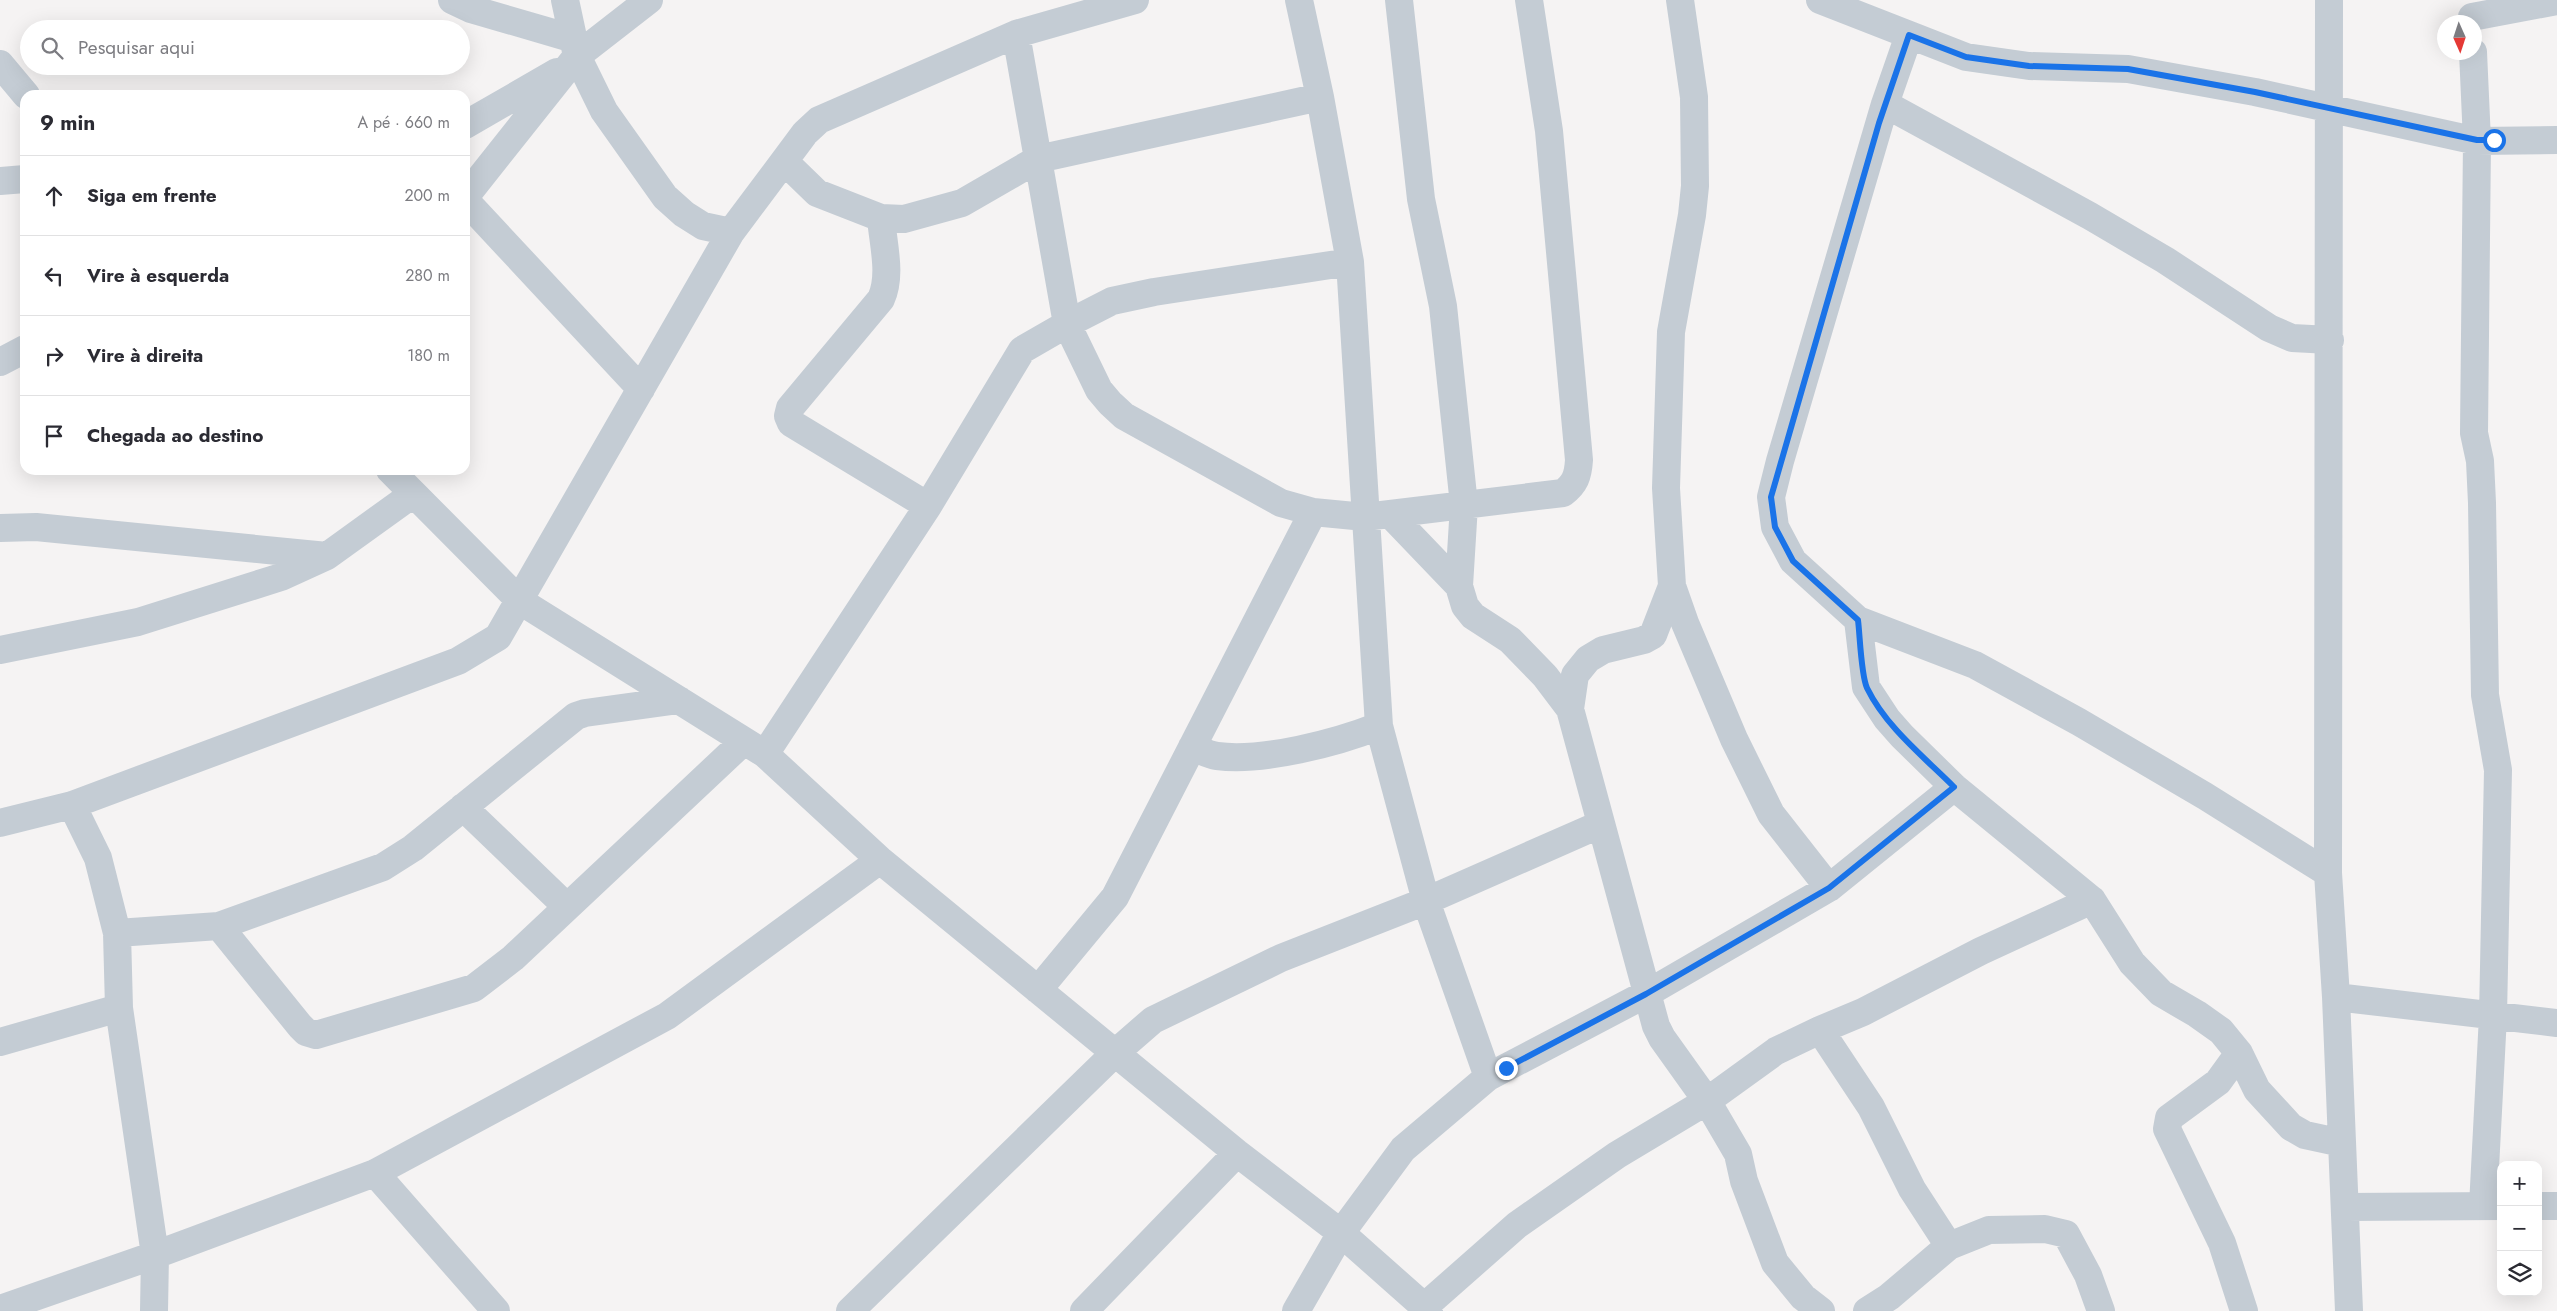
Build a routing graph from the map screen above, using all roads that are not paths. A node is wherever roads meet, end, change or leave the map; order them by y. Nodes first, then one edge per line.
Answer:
1 (452, 0) edge
2 (565, 0) edge
3 (650, 0) edge
4 (1135, 0) edge
5 (1299, 0) edge
6 (1399, 0) edge
7 (1529, 0) edge
8 (1680, 0) edge
9 (1820, 0) edge
10 (2329, 0) edge
11 (2557, 1) edge
12 (2471, 13) edge
13 (1016, 34) junction
14 (1909, 35) junction
15 (574, 53) junction
16 (2473, 60) edge
17 (0, 64) edge
18 (22, 90) edge
19 (1320, 97) junction
20 (1885, 104) junction
21 (2328, 109) junction
22 (470, 122) edge
23 (2477, 140) junction
24 (2553, 143) edge
25 (1038, 159) junction
26 (784, 161) junction
27 (20, 179) edge
28 (0, 181) edge
29 (470, 191) edge
30 (470, 203) edge
31 (881, 218) junction
32 (731, 232) junction
33 (1350, 262) junction
34 (1067, 324) junction
35 (2330, 340) junction
36 (20, 352) edge
37 (0, 362) edge
38 (641, 389) junction
39 (395, 475) edge
40 (413, 494) junction
41 (1464, 505) junction
42 (928, 506) junction
43 (1313, 512) junction
44 (1378, 515) junction
45 (0, 528) edge
46 (327, 556) junction
47 (1459, 586) junction
48 (1672, 586) junction
49 (520, 601) junction
50 (1858, 620) junction
51 (0, 650) edge
52 (679, 700) junction
53 (1570, 708) junction
54 (1379, 726) junction
55 (755, 747) junction
56 (1192, 747) junction
57 (1954, 787) junction
58 (72, 805) junction
59 (464, 807) junction
60 (0, 822) edge
61 (1601, 824) junction
62 (880, 860) junction
63 (2328, 873) junction
64 (1829, 888) junction
65 (2092, 900) junction
66 (1426, 901) junction
67 (567, 907) junction
68 (219, 926) junction
69 (117, 933) junction
70 (1038, 990) junction
71 (1646, 994) junction
72 (2336, 997) junction
73 (120, 1008) junction
74 (2493, 1016) junction
75 (2557, 1023) edge
76 (1820, 1030) junction
77 (0, 1042) edge
78 (1115, 1053) junction
79 (2239, 1053) junction
80 (1488, 1077) junction
81 (2218, 1082) junction
82 (2258, 1090) junction
83 (1707, 1101) junction
84 (2342, 1143) junction
85 (1237, 1153) junction
86 (374, 1173) junction
87 (2492, 1206) edge
88 (2542, 1206) edge
89 (2557, 1206) edge
90 (2344, 1207) junction
91 (1341, 1233) junction
92 (1950, 1246) junction
93 (155, 1255) junction
94 (1888, 1304) edge
95 (0, 1309) edge
96 (1426, 1309) edge
97 (154, 1311) edge
98 (496, 1311) edge
99 (850, 1311) edge
100 (1084, 1311) edge
101 (1296, 1311) edge
102 (1821, 1311) edge
103 (1866, 1311) edge
104 (2101, 1311) edge
105 (2244, 1311) edge
106 (2349, 1311) edge

1 - 15 street
2 - 15 street
3 - 15 street
4 - 13 street
5 - 19 street
6 - 41 street
7 - 41 street
8 - 48 street
9 - 14 street
10 - 21 street
11 - 12 street
13 - 25 street
13 - 26 street
14 - 20 street
14 - 21 street
15 - 22 street
15 - 29 street
15 - 32 street
16 - 23 street
17 - 18 street
19 - 25 street
19 - 33 street
20 - 35 street
20 - 50 street
21 - 23 street
21 - 35 street
23 - 24 street
23 - 74 street
25 - 31 street
25 - 34 street
26 - 31 street
26 - 32 street
27 - 28 street
30 - 38 street
31 - 42 street
32 - 38 street
33 - 34 street
33 - 44 street
34 - 42 street
34 - 43 street
35 - 63 street
36 - 37 street
38 - 49 street
39 - 40 street
40 - 46 street
40 - 49 street
41 - 44 street
41 - 47 street
42 - 55 street
43 - 44 street
43 - 56 street
44 - 47 street
44 - 54 street
45 - 46 street
46 - 51 street
47 - 53 street
48 - 53 street
48 - 64 street
49 - 52 street
49 - 58 street
50 - 57 street
50 - 63 street
52 - 55 street
52 - 59 street
53 - 61 street
54 - 56 street
54 - 66 street
55 - 62 street
55 - 67 street
56 - 70 street
57 - 64 street
57 - 65 street
58 - 60 street
58 - 69 street
59 - 67 street
59 - 68 street
61 - 66 street
61 - 71 street
62 - 70 street
62 - 86 street
63 - 72 street
64 - 71 street
65 - 76 street
65 - 79 street
66 - 78 street
66 - 80 street
67 - 68 street
68 - 69 street
69 - 73 street
70 - 78 street
71 - 80 street
71 - 83 street
72 - 74 street
72 - 84 street
73 - 77 street
73 - 93 street
74 - 75 street
74 - 87 street
76 - 83 street
76 - 92 street
78 - 85 street
78 - 99 street
79 - 81 street
79 - 82 street
80 - 91 street
81 - 82 street
81 - 105 street
82 - 84 street
83 - 96 street
83 - 102 street
84 - 90 street
85 - 91 street
85 - 100 street
86 - 93 street
86 - 98 street
87 - 90 street
88 - 89 street
90 - 106 street
91 - 96 street
91 - 101 street
92 - 94 street
92 - 104 street
93 - 95 street
93 - 97 street
94 - 103 street

